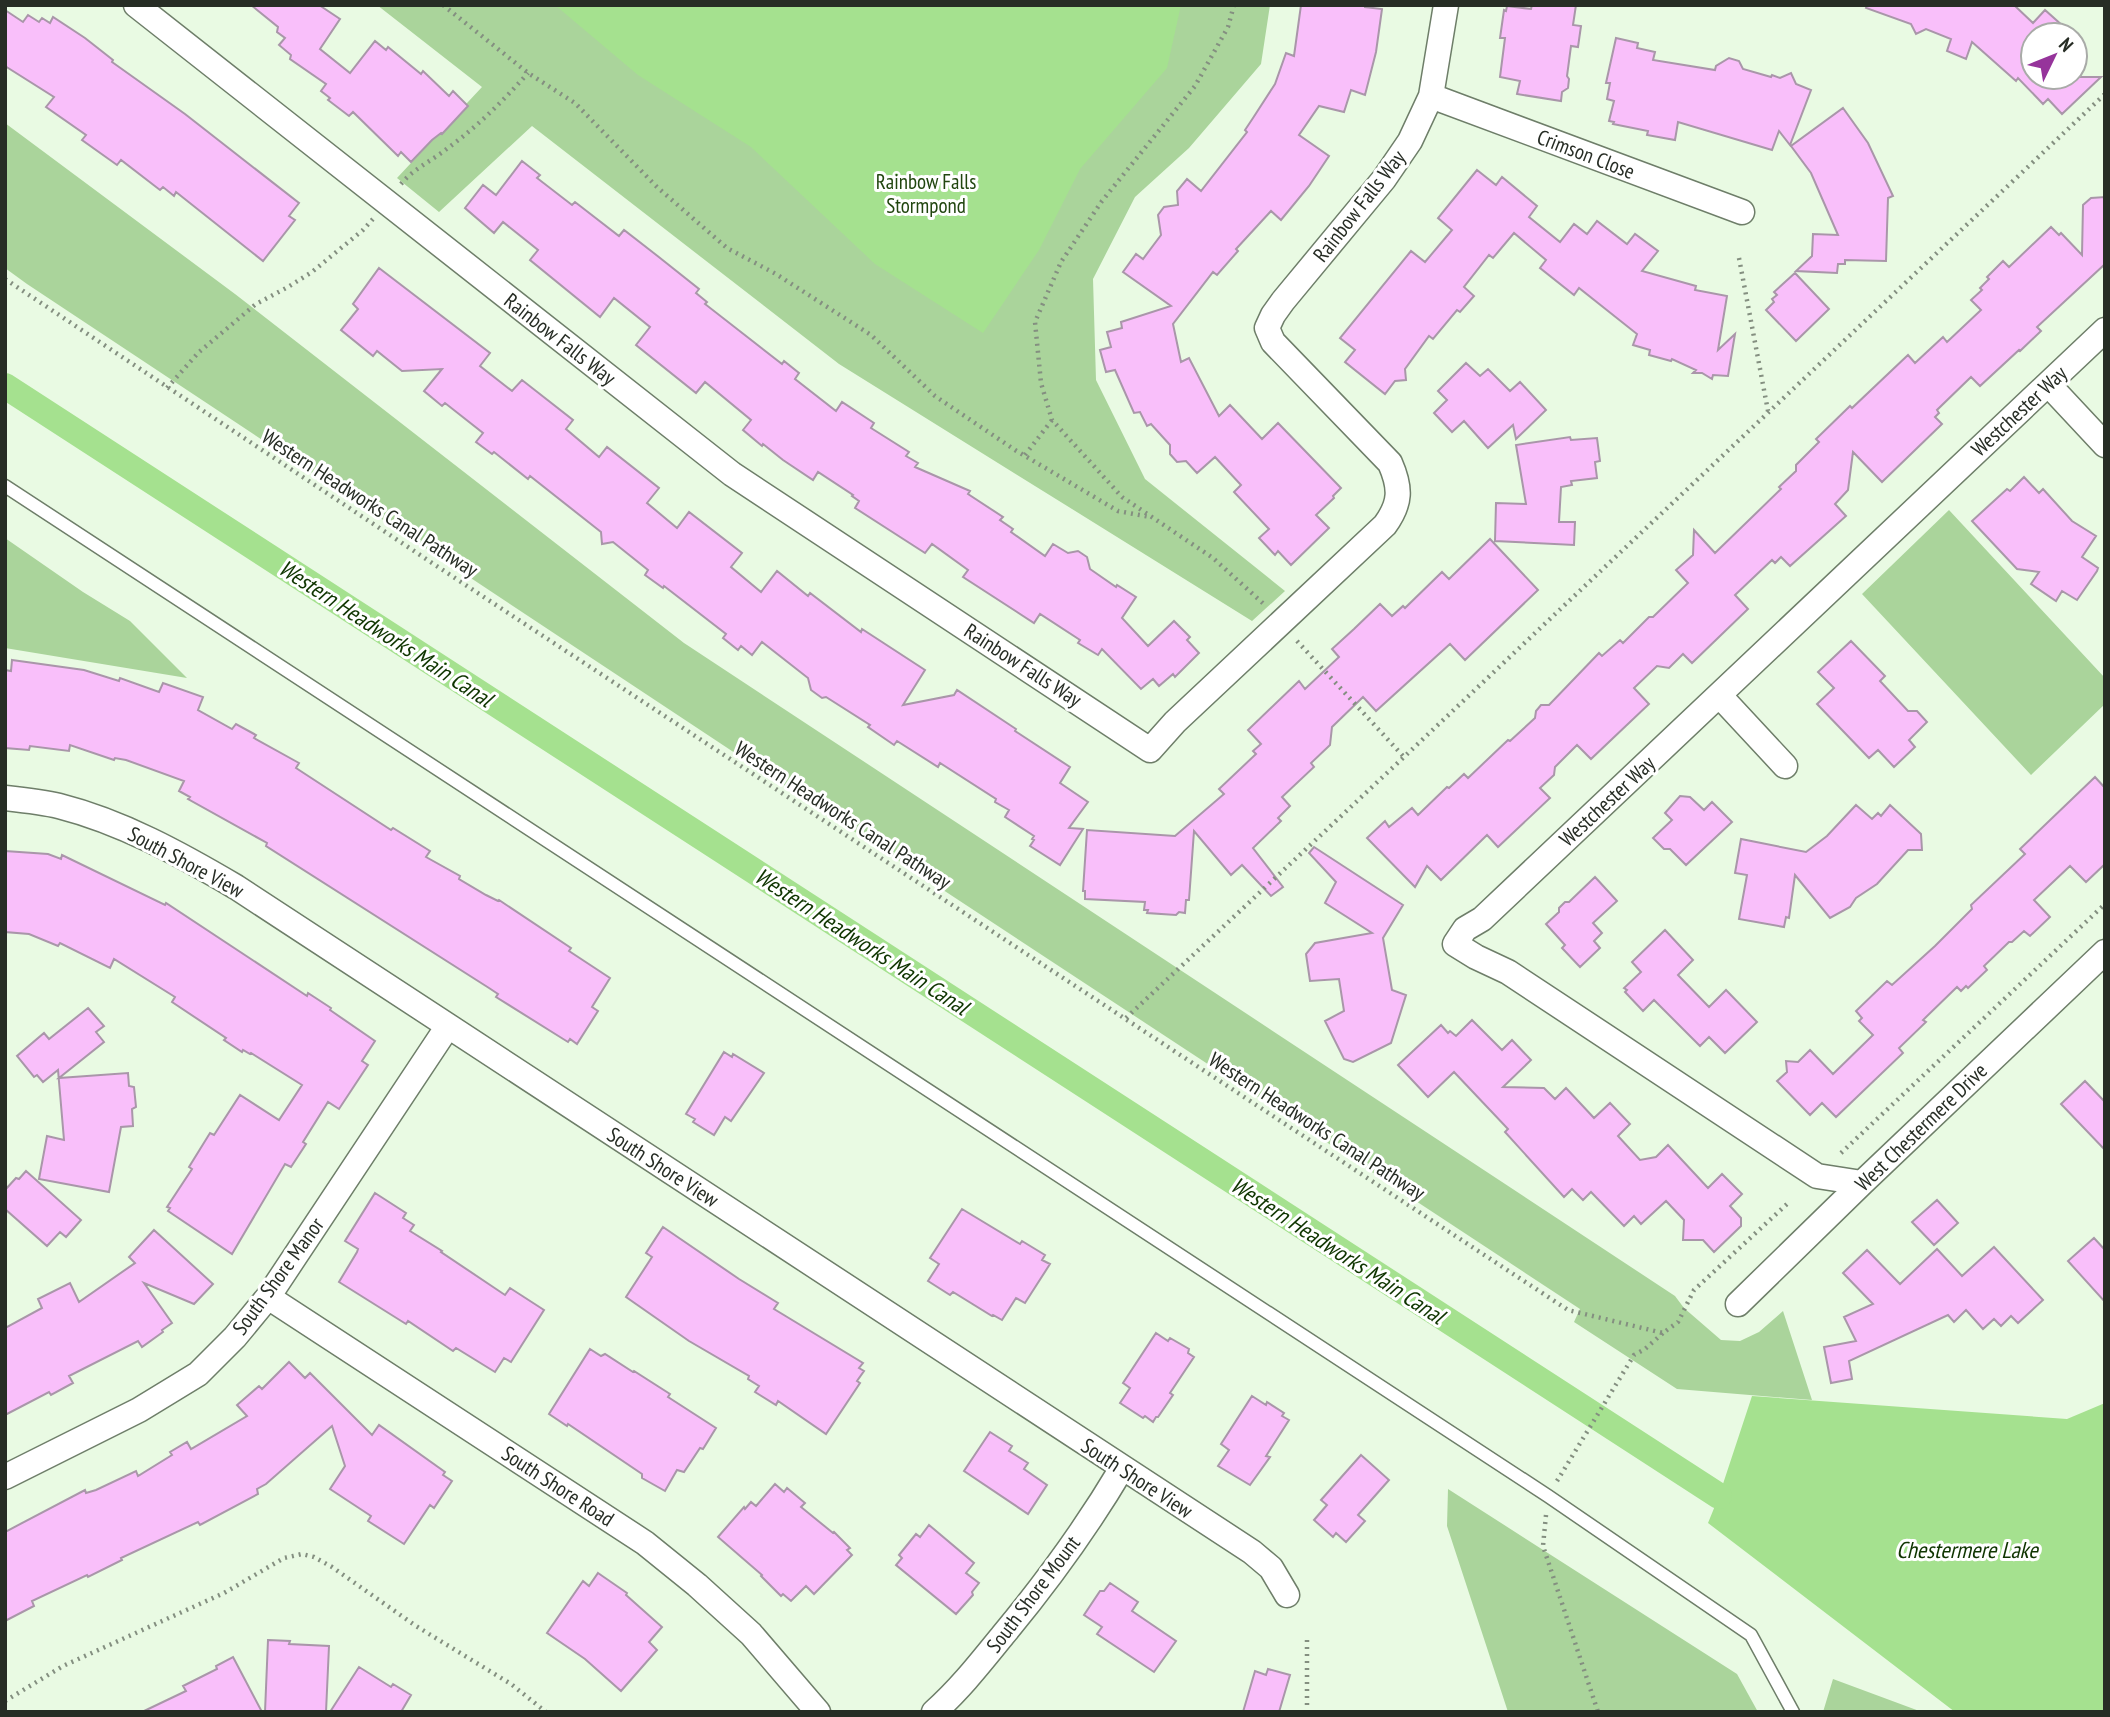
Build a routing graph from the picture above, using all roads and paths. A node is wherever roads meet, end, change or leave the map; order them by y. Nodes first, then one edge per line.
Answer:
1 (136, 5) edge
2 (443, 5) edge
3 (1234, 5) edge
4 (1446, 5) edge
5 (528, 73) junction
6 (2105, 94) edge
7 (1431, 96) junction
8 (400, 185) dead end
9 (1742, 212) dead end
10 (375, 218) dead end
11 (1739, 258) dead end
12 (5, 279) edge
13 (2105, 330) edge
14 (2048, 384) junction
15 (167, 388) junction
16 (1768, 412) junction
17 (1052, 420) junction
18 (2105, 445) edge
19 (1025, 455) junction
20 (5, 486) edge
21 (1150, 517) junction
22 (1267, 607) dead end
23 (1294, 637) dead end
24 (1719, 695) junction
25 (1404, 757) junction
26 (1785, 766) dead end
27 (5, 798) edge
28 (2105, 904) edge
29 (2105, 952) edge
30 (1126, 1018) junction
31 (448, 1026) junction
32 (1841, 1153) dead end
33 (1862, 1183) junction
34 (1787, 1205) dead end
35 (268, 1297) junction
36 (1738, 1304) dead end
37 (1663, 1333) junction
38 (1122, 1468) junction
39 (5, 1477) edge
40 (1548, 1496) junction
41 (1287, 1595) dead end
42 (1307, 1636) dead end
43 (5, 1701) edge
44 (547, 1712) edge
45 (817, 1712) edge
46 (934, 1712) edge
47 (1307, 1712) edge
48 (1598, 1712) edge
49 (1793, 1712) edge

1 - 7 street, Rainbow Falls Way
2 - 5 path
3 - 17 path
4 - 7 street, Rainbow Falls Way
5 - 8 path
5 - 19 path
6 - 16 path
7 - 9 street, Crimson Close
10 - 15 path
11 - 16 path
12 - 15 path, Western Headworks Canal Pathway
13 - 14 street, Westchester Way
14 - 18 street
14 - 24 street, Westchester Way
15 - 30 path, Western Headworks Canal Pathway
16 - 25 path
17 - 19 path
17 - 21 path
19 - 21 path
20 - 40 lane
21 - 22 path
23 - 25 path
24 - 26 street
24 - 33 street, Westchester Way
25 - 30 path
27 - 31 street, South Shore View
28 - 32 path
29 - 33 street, West Chestermere Drive
30 - 37 path, Western Headworks Canal Pathway
31 - 35 street, South Shore Manor
31 - 38 street, South Shore View
33 - 36 street, West Chestermere Drive
34 - 37 path
35 - 39 street, South Shore Manor
35 - 45 street, South Shore Road
37 - 40 path
38 - 41 street, South Shore View
38 - 46 street, South Shore Mount
40 - 48 path
40 - 49 lane
42 - 47 path
43 - 44 path

